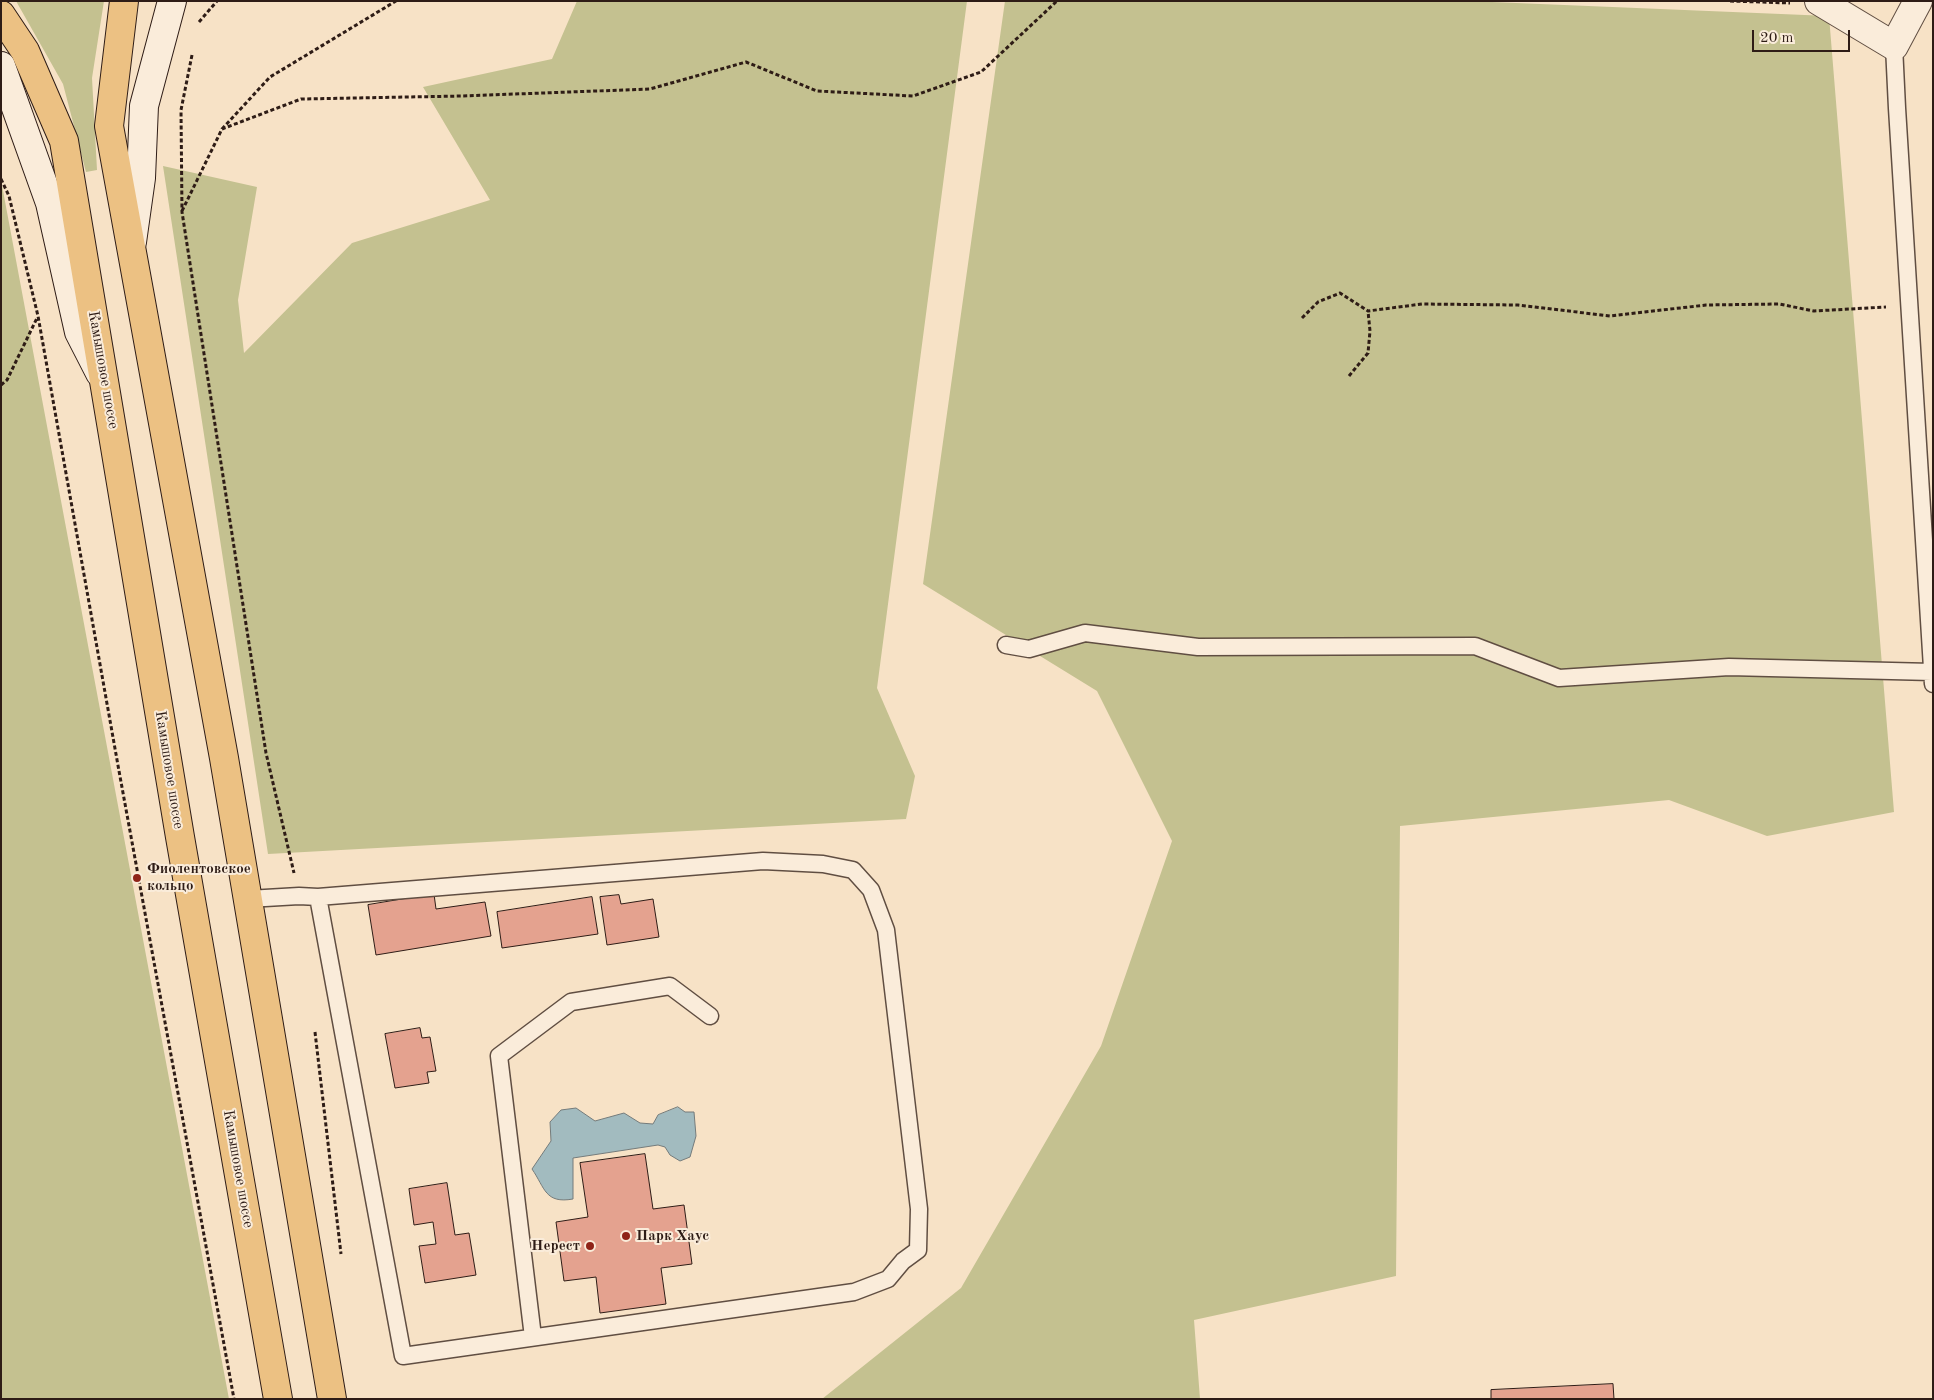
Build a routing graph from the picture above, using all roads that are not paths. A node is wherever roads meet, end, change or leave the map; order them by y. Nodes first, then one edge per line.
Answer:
1 (124, 1) edge
2 (172, 1) edge
3 (1819, 1) edge
4 (1918, 1) edge
5 (1, 15) edge
6 (1894, 46) junction
7 (1, 66) edge
8 (131, 248) junction
9 (105, 382) junction
10 (1006, 645) dead end
11 (1932, 678) edge
12 (318, 897) junction
13 (248, 899) junction
14 (710, 1016) dead end
15 (533, 1337) junction
16 (278, 1399) edge
17 (332, 1399) edge

1 - 8 main road
2 - 8 main road
3 - 6 main road
4 - 6 main road
5 - 9 main road, Камышовое шоссе
6 - 11 lane
7 - 9 main road
8 - 13 main road
9 - 16 main road, Камышовое шоссе
10 - 11 lane
12 - 13 lane
12 - 15 lane
12 - 15 lane
13 - 17 main road
14 - 15 lane

